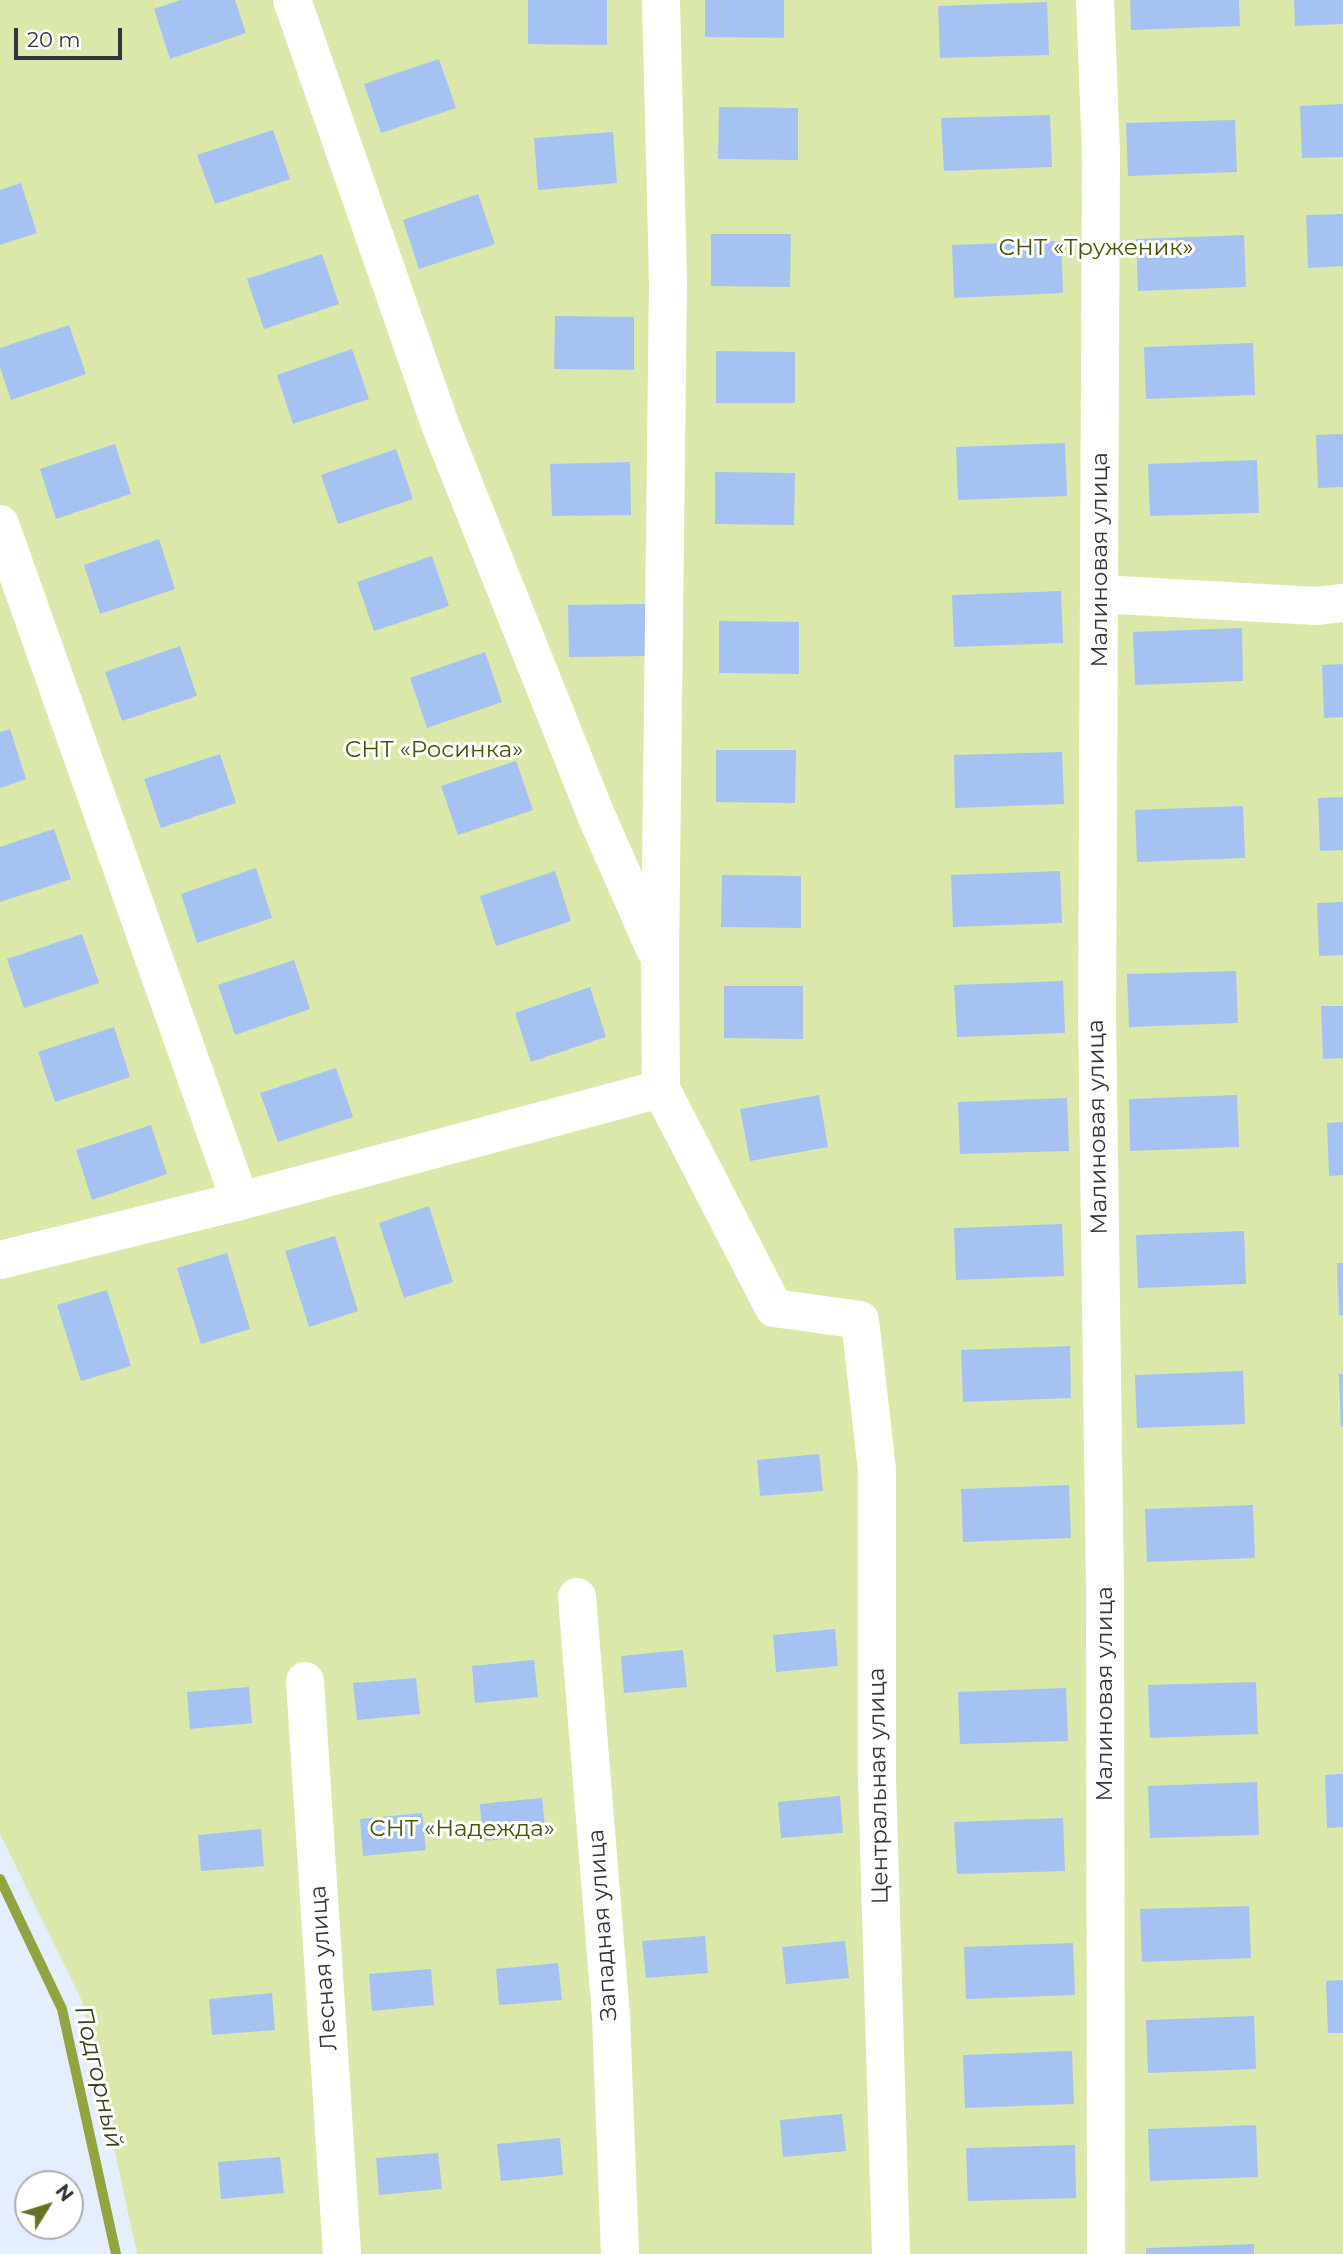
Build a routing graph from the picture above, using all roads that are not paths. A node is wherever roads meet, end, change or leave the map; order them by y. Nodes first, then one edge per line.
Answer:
1 (292, 0) edge
2 (661, 0) edge
3 (1096, 0) edge
4 (0, 524) edge
5 (1100, 594) junction
6 (1343, 603) edge
7 (660, 960) junction
8 (662, 1089) junction
9 (240, 1201) junction
10 (0, 1260) edge
11 (577, 1597) dead end
12 (305, 1681) dead end
13 (342, 2254) edge
14 (621, 2254) edge
15 (891, 2254) edge
16 (1106, 2254) edge

1 - 7 street
2 - 7 street
3 - 5 street, Малиновая улица
4 - 9 street
5 - 6 street
5 - 16 street, Малиновая улица
7 - 8 street
8 - 9 street
8 - 15 street, Центральная улица
9 - 10 street
11 - 14 street, Западная улица
12 - 13 street, Лесная улица

